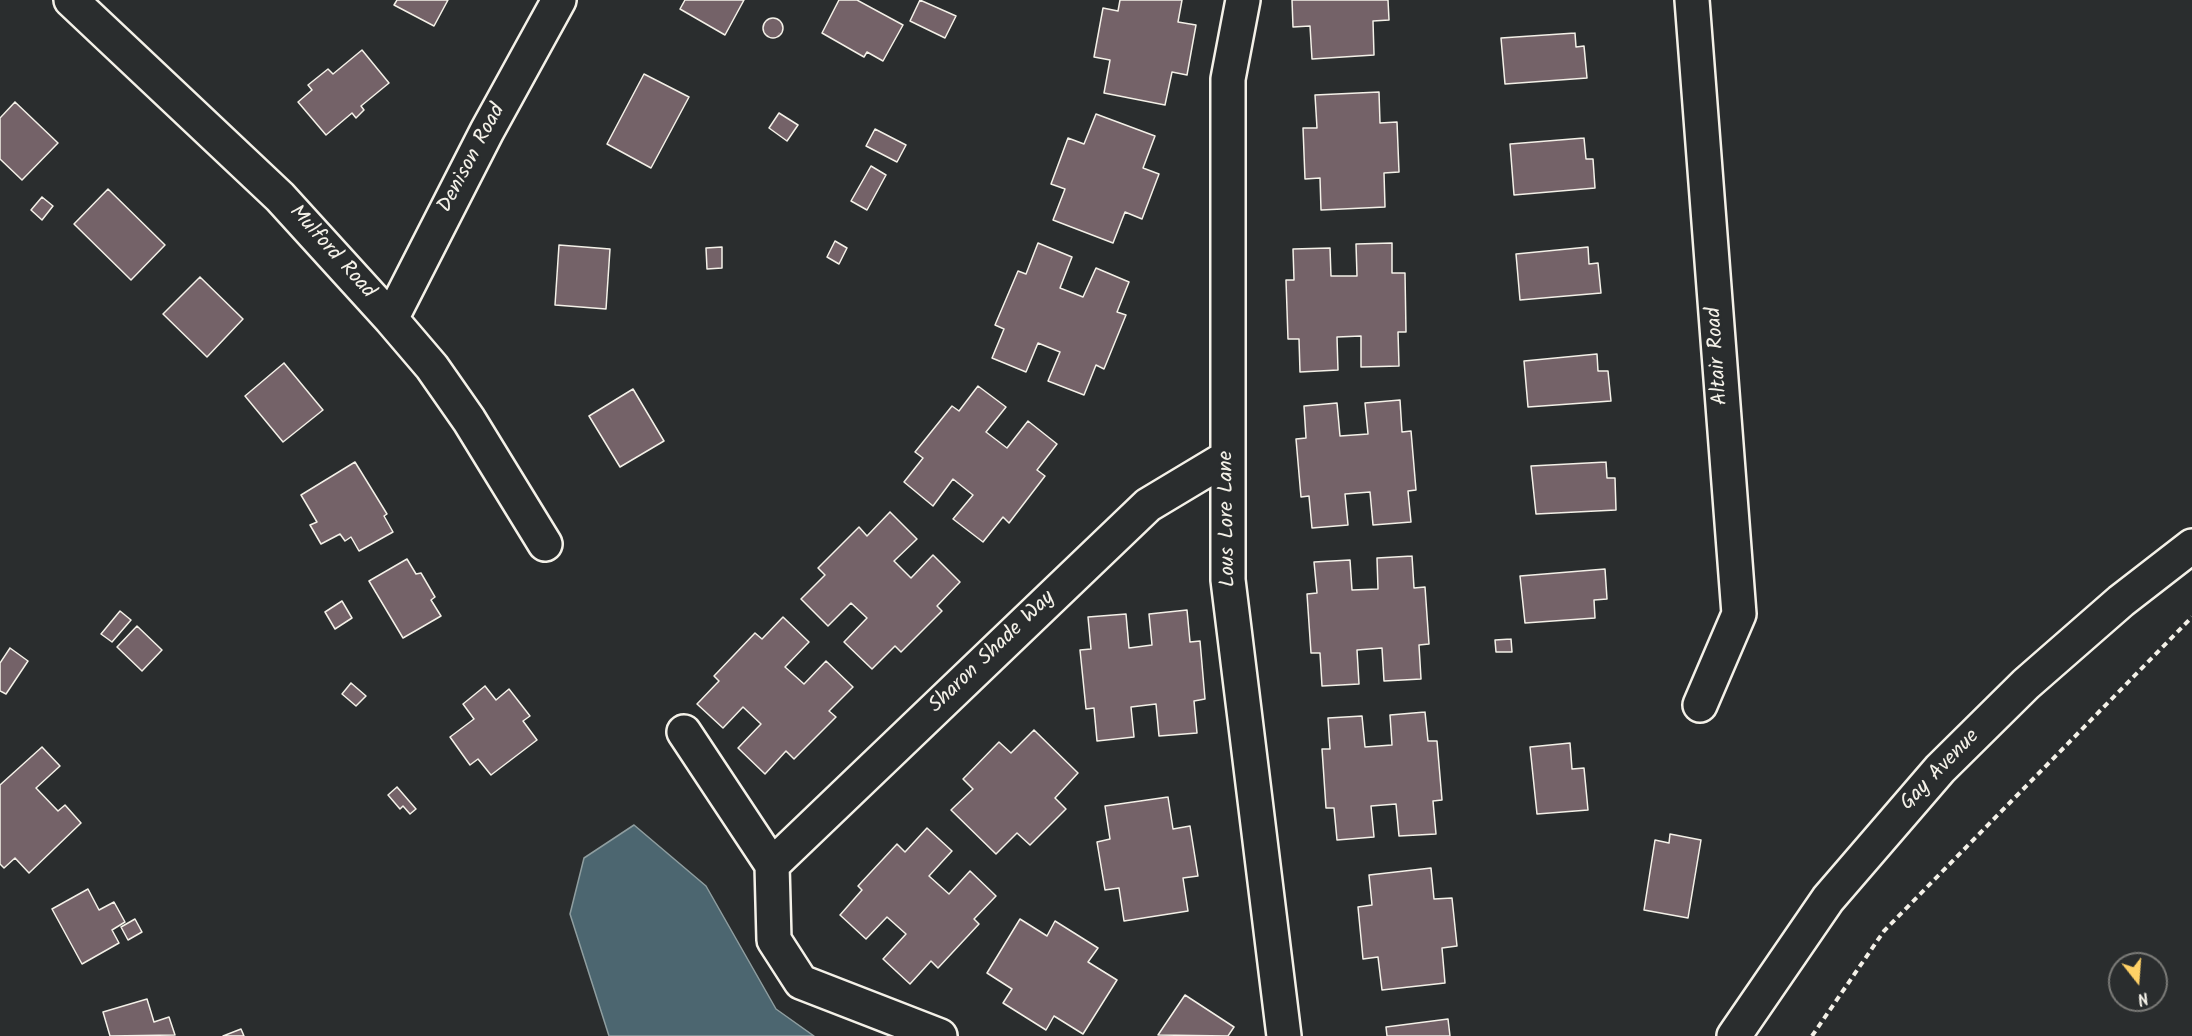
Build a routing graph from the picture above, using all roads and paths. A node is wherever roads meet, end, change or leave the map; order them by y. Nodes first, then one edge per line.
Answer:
1 (70, 0) edge
2 (559, 0) edge
3 (1243, 0) edge
4 (1692, 0) edge
5 (391, 319) junction
6 (1228, 458) junction
7 (545, 544) dead end
8 (2192, 546) edge
9 (2192, 617) edge
10 (1700, 705) dead end
11 (684, 732) dead end
12 (772, 865) junction
13 (940, 1036) edge
14 (1284, 1036) edge
15 (1734, 1036) edge
16 (1812, 1036) edge

1 - 5 street, Mulford Road
2 - 5 street, Denison Road
3 - 6 street, Lous Lore Lane
4 - 10 street, Altair Road
5 - 7 street, Mulford Road
6 - 12 street, Sharon Shade Way
6 - 14 street, Lous Lore Lane
8 - 15 street, Gay Avenue
9 - 16 path
11 - 12 street
12 - 13 street

